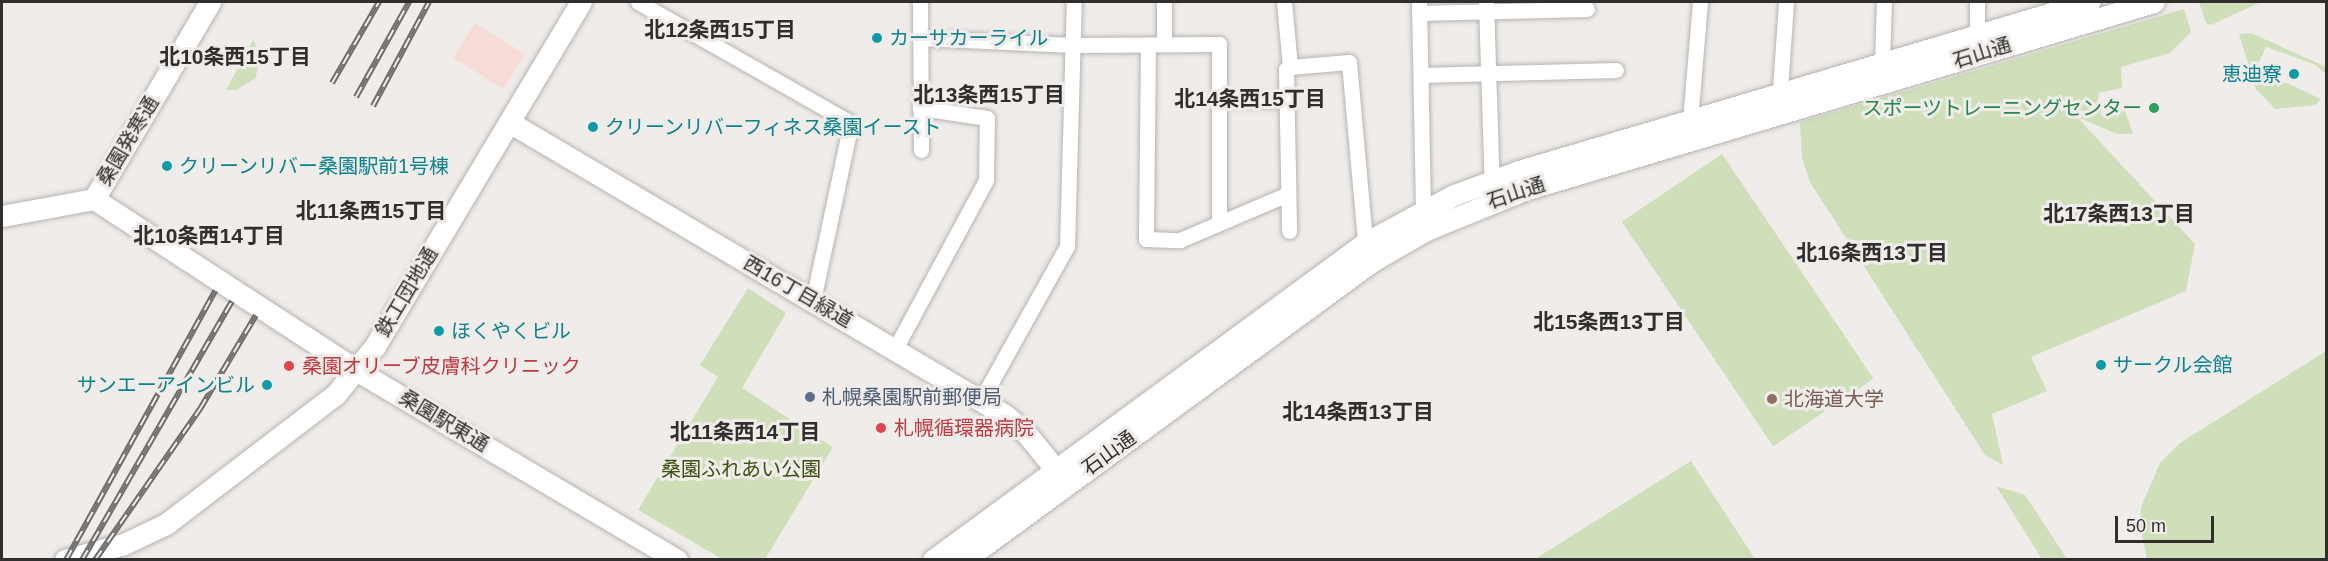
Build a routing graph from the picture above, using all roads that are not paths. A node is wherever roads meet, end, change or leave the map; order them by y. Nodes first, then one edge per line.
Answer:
1 (210, 2) edge
2 (581, 2) edge
3 (638, 2) edge
4 (920, 2) edge
5 (1074, 2) edge
6 (1164, 2) edge
7 (1284, 2) edge
8 (1700, 2) edge
9 (1786, 2) edge
10 (1884, 2) edge
11 (1977, 2) edge
12 (2089, 2) edge
13 (2154, 2) edge
14 (1556, 6) edge
15 (1419, 7) edge
16 (1486, 7) edge
17 (1587, 9) dead end
18 (1977, 35) junction
19 (920, 38) junction
20 (1073, 45) junction
21 (1148, 45) junction
22 (1164, 45) junction
23 (1882, 64) junction
24 (1290, 67) junction
25 (1616, 70) dead end
26 (1487, 74) junction
27 (1421, 75) junction
28 (1221, 99) junction
29 (1286, 100) junction
30 (1779, 104) junction
31 (920, 108) junction
32 (1690, 121) junction
33 (509, 122) junction
34 (921, 150) dead end
35 (1492, 191) junction
36 (1288, 194) junction
37 (94, 199) junction
38 (1423, 211) junction
39 (2, 216) edge
40 (1219, 223) junction
41 (1289, 231) dead end
42 (1365, 243) junction
43 (813, 301) junction
44 (895, 349) junction
45 (356, 370) junction
46 (981, 400) junction
47 (1062, 477) junction
48 (65, 560) edge
49 (676, 560) edge
50 (933, 560) edge
51 (964, 560) edge

1 - 37 main road, 桑園発寒通
2 - 33 main road, 鉄工団地通
3 - 43 street
4 - 19 street
5 - 20 street
6 - 22 street
7 - 24 street
8 - 32 street
9 - 30 street
10 - 23 street
11 - 18 street
12 - 18 main road, 石山通
13 - 30 main road, 石山通
14 - 16 street
14 - 17 street
15 - 16 street
15 - 27 street
16 - 26 street
18 - 23 main road, 石山通
19 - 20 street
19 - 31 street
20 - 21 street
20 - 46 street
21 - 22 street
21 - 40 street
22 - 28 street
23 - 30 main road, 石山通
24 - 29 street
24 - 42 street
25 - 26 street
26 - 27 street
26 - 35 street
27 - 38 street
28 - 29 street
28 - 40 street
29 - 36 street
30 - 32 main road, 石山通
30 - 35 main road, 石山通
31 - 34 street
31 - 44 street
32 - 35 main road, 石山通
33 - 43 main road, 西16丁目緑道
33 - 45 main road, 鉄工団地通
35 - 38 main road, 石山通
35 - 47 main road, 石山通
36 - 40 street
36 - 41 street
37 - 39 main road, 桑園発寒通
37 - 45 main road, 桑園駅東通
38 - 42 main road, 石山通
42 - 47 main road, 石山通
43 - 44 main road, 西16丁目緑道
44 - 46 main road, 西16丁目緑道
45 - 48 main road, 鉄工団地通
45 - 49 main road, 桑園駅東通
46 - 47 main road, 西16丁目緑道
47 - 50 main road, 石山通
47 - 51 main road, 石山通

